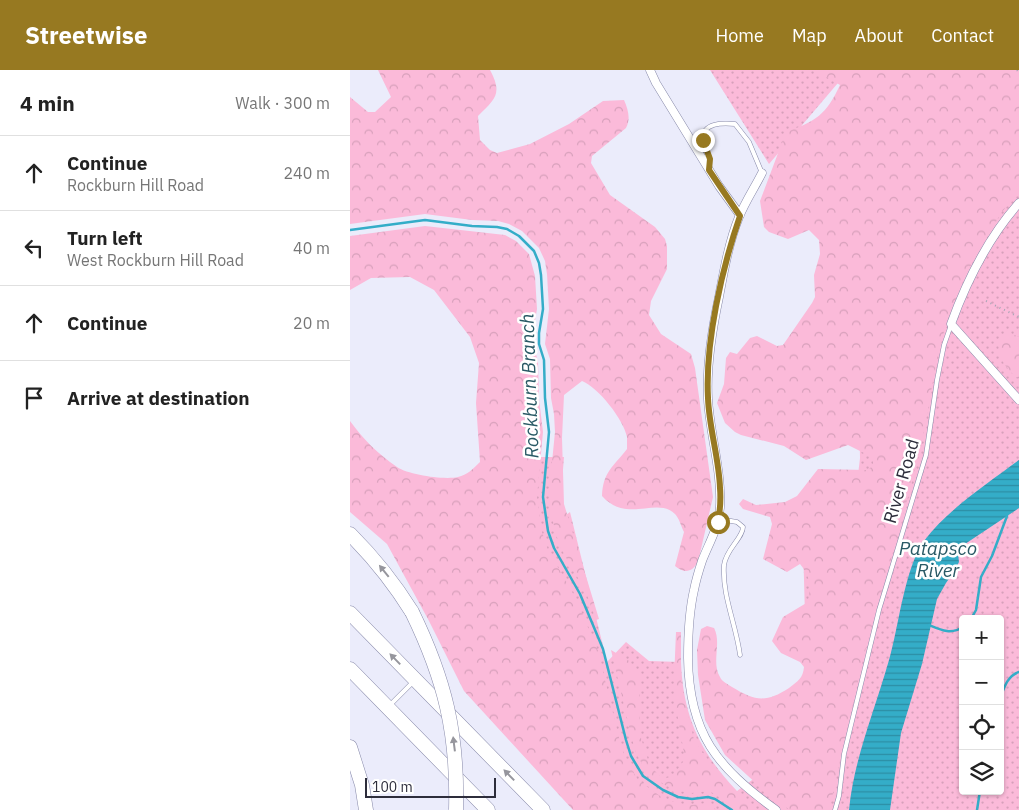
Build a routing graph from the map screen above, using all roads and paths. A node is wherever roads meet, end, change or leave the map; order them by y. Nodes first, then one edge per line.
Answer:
1 (650, 70) edge
2 (709, 170) junction
3 (762, 173) joint
4 (1019, 203) edge
5 (740, 216) junction
6 (986, 301) dead end
7 (1019, 317) edge
8 (951, 324) junction
9 (1019, 400) edge
10 (719, 520) junction
11 (350, 534) edge
12 (350, 613) edge
13 (740, 654) dead end
14 (350, 669) edge
15 (415, 680) junction
16 (387, 707) junction
17 (350, 747) edge
18 (366, 810) edge
19 (456, 810) edge
20 (488, 810) edge
21 (543, 810) edge
22 (776, 810) edge
23 (835, 810) edge

1 - 2 street
2 - 3 lane
2 - 5 street
3 - 5 street
4 - 8 street, River Road
5 - 10 street
6 - 7 path
8 - 9 street
8 - 23 lane, River Road
10 - 13 lane
10 - 22 street
19 -> 11 highway, bridge
15 -> 12 highway
14 - 16 highway
15 - 16 lane
21 -> 15 highway
16 - 20 highway
17 - 18 highway

